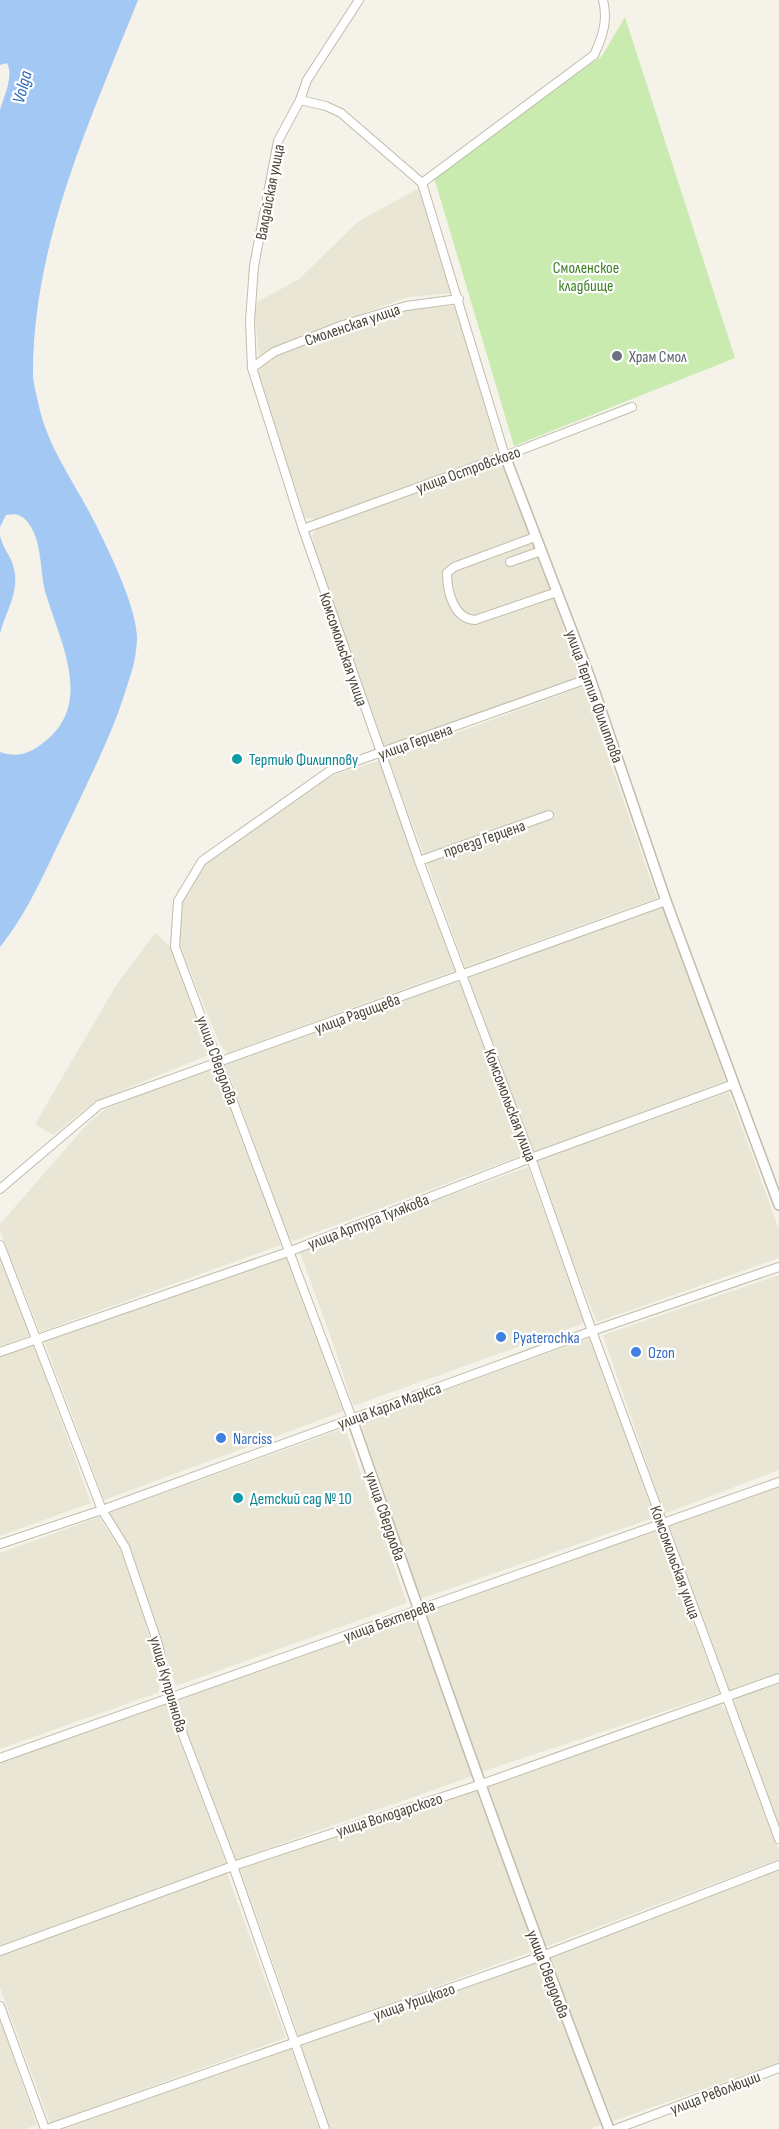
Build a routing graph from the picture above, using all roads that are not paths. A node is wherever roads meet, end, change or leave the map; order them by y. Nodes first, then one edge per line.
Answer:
1 (359, 0) edge
2 (603, 0) edge
3 (300, 100) junction
4 (422, 183) junction
5 (459, 299) junction
6 (252, 368) junction
7 (632, 407) dead end
8 (505, 456) junction
9 (303, 529) junction
10 (535, 537) junction
11 (541, 551) junction
12 (510, 561) dead end
13 (557, 592) junction
14 (590, 678) junction
15 (381, 753) junction
16 (549, 815) dead end
17 (419, 861) junction
18 (177, 901) joint
19 (666, 901) junction
20 (462, 975) junction
21 (219, 1064) junction
22 (734, 1084) junction
23 (531, 1158) junction
24 (0, 1189) edge
25 (779, 1205) edge
26 (0, 1245) edge
27 (288, 1252) junction
28 (779, 1267) edge
29 (592, 1331) junction
30 (37, 1339) junction
31 (0, 1352) edge
32 (352, 1419) junction
33 (779, 1482) edge
34 (102, 1510) junction
35 (662, 1523) junction
36 (0, 1544) edge
37 (418, 1609) junction
38 (779, 1678) edge
39 (726, 1696) junction
40 (170, 1698) junction
41 (0, 1758) edge
42 (479, 1785) junction
43 (779, 1839) edge
44 (779, 1865) edge
45 (232, 1866) junction
46 (0, 1952) edge
47 (542, 1956) junction
48 (0, 2006) edge
49 (294, 2043) junction
50 (779, 2068) edge
51 (46, 2129) edge
52 (325, 2129) edge
53 (609, 2129) edge
54 (616, 2129) edge

1 - 3 street, Валдайская улица
2 - 4 street
3 - 4 street
3 - 6 street, Валдайская улица
4 - 5 street, улица Тертия Филиппова
5 - 6 street, Смоленская улица
5 - 8 street, улица Тертия Филиппова
6 - 9 street, Комсомольская улица
7 - 8 street, улица Островского
8 - 9 street, улица Островского
8 - 10 street, улица Тертия Филиппова
9 - 15 street, Комсомольская улица
10 - 11 street, улица Тертия Филиппова
10 - 13 street
11 - 12 street
11 - 13 street, улица Тертия Филиппова
13 - 14 street, улица Тертия Филиппова
14 - 15 street, улица Герцена
14 - 19 street, улица Тертия Филиппова
15 - 17 street, Комсомольская улица
15 - 18 street, улица Герцена
16 - 17 street, проезд Герцена
17 - 20 street, Комсомольская улица
18 - 21 street, улица Свердлова
19 - 20 street, улица Радищева
19 - 22 street, улица Тертия Филиппова
20 - 21 street, улица Радищева
20 - 23 street, Комсомольская улица
21 - 24 street, улица Радищева
21 - 27 street, улица Свердлова
22 - 23 street, улица Артура Тулякова
22 - 25 street, улица Тертия Филиппова
23 - 27 street, улица Артура Тулякова
23 - 29 street, Комсомольская улица
26 - 30 street, улица Куприянова
27 - 30 street, улица Артура Тулякова
27 - 32 street, улица Свердлова
28 - 29 street, улица Карла Маркса
29 - 32 street, улица Карла Маркса
29 - 35 street, Комсомольская улица
30 - 31 street, улица Артура Тулякова
30 - 34 street, улица Куприянова
32 - 34 street, улица Карла Маркса
32 - 37 street, улица Свердлова
33 - 35 street, улица Бехтерева
34 - 36 street, улица Карла Маркса
34 - 40 street, улица Куприянова
35 - 37 street, улица Бехтерева
35 - 39 street, Комсомольская улица
37 - 40 street, улица Бехтерева
37 - 42 street, улица Свердлова
38 - 39 street, улица Володарского
39 - 42 street, улица Володарского
39 - 43 street, Комсомольская улица
40 - 41 street, улица Бехтерева
40 - 45 street, улица Куприянова
42 - 45 street, улица Володарского
42 - 47 street, улица Свердлова
44 - 47 street, улица Урицкого
45 - 46 street, улица Володарского
45 - 49 street, улица Куприянова
47 - 49 street, улица Урицкого
47 - 53 street, улица Свердлова
48 - 51 street
49 - 51 street, улица Урицкого
49 - 52 street, улица Куприянова
50 - 54 street, улица Революции

